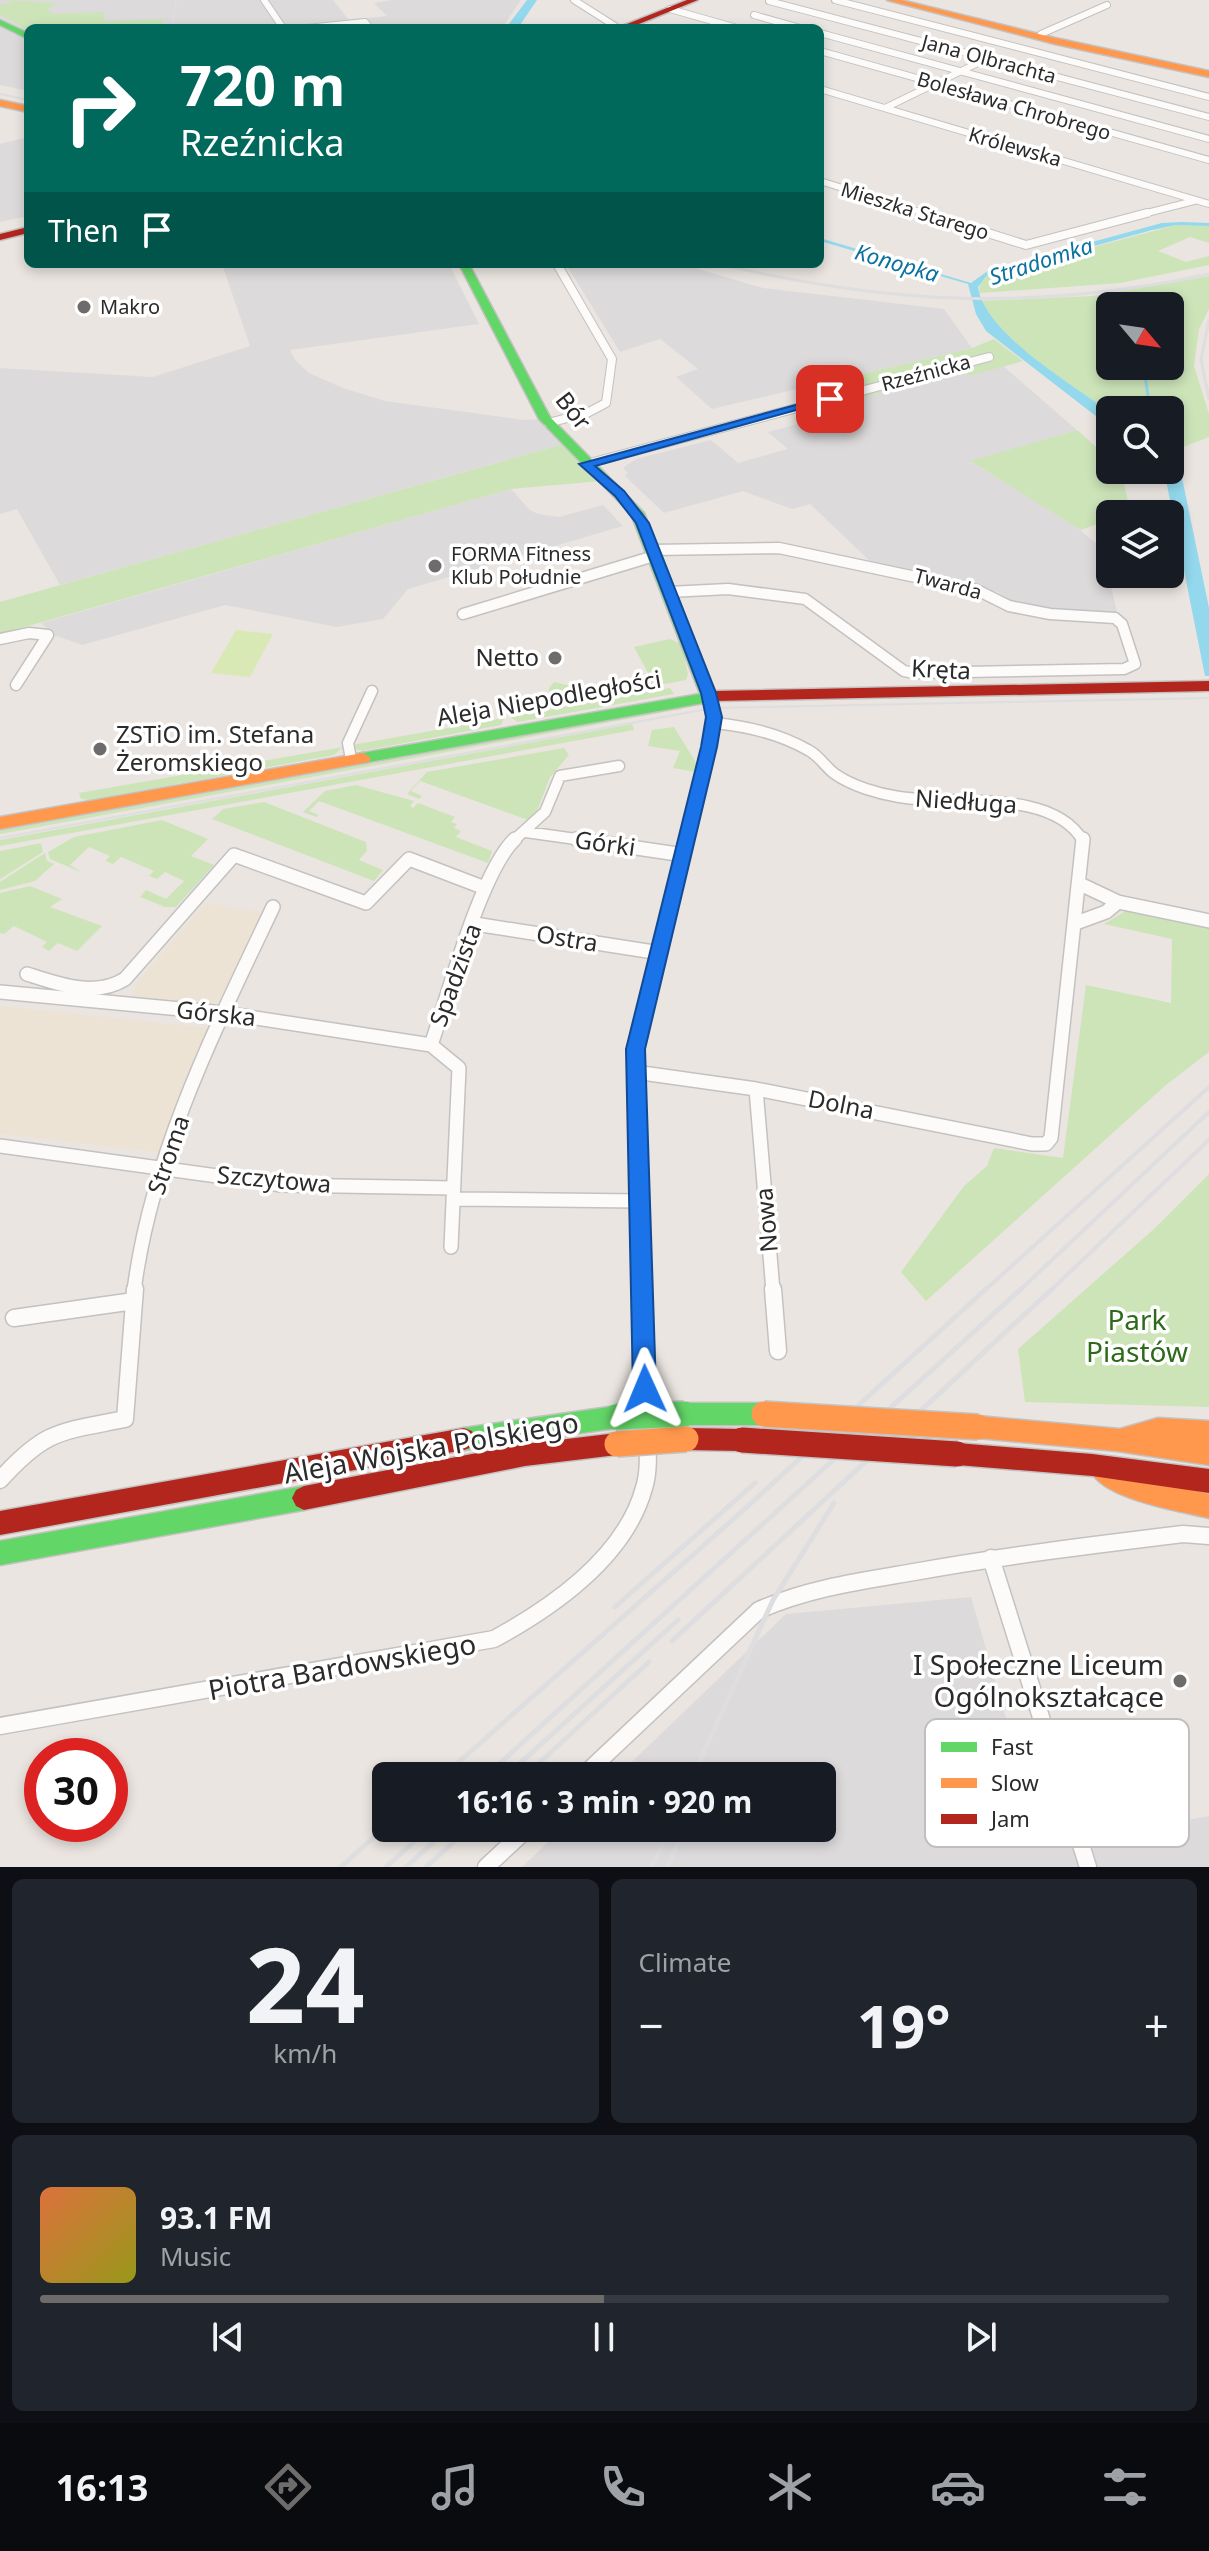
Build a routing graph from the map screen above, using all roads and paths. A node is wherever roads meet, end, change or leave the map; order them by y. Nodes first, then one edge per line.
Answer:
1 (264, 0) edge
2 (574, 0) edge
3 (694, 0) edge
4 (835, 0) edge
5 (891, 0) edge
6 (909, 0) edge
7 (769, 1) edge
8 (676, 5) edge
9 (1107, 5) dead end
10 (754, 15) dead end
11 (0, 22) edge
12 (280, 24) edge
13 (346, 24) edge
14 (367, 24) edge
15 (612, 24) edge
16 (623, 24) edge
17 (726, 24) edge
18 (786, 24) edge
19 (24, 34) edge
20 (824, 34) edge
21 (1041, 34) junction
22 (1013, 46) junction
23 (824, 52) edge
24 (987, 59) junction
25 (961, 72) junction
26 (1209, 72) edge
27 (937, 84) junction
28 (824, 90) edge
29 (1209, 97) edge
30 (0, 103) edge
31 (24, 108) edge
32 (885, 108) junction
33 (1209, 117) edge
34 (1209, 139) edge
35 (1209, 160) edge
36 (824, 182) edge
37 (1197, 200) junction
38 (1209, 204) edge
39 (24, 228) edge
40 (24, 228) edge
41 (0, 231) edge
42 (0, 237) edge
43 (466, 268) edge
44 (559, 268) edge
45 (989, 357) dead end
46 (548, 423) junction
47 (586, 464) junction
48 (653, 553) junction
49 (669, 592) junction
50 (463, 614) dead end
51 (1115, 618) joint
52 (0, 639) edge
53 (16, 685) dead end
54 (1209, 686) edge
55 (372, 691) dead end
56 (709, 696) junction
57 (714, 723) junction
58 (351, 759) junction
59 (619, 766) dead end
60 (0, 823) edge
61 (526, 832) junction
62 (684, 855) junction
63 (1080, 884) junction
64 (485, 888) junction
65 (1118, 902) junction
66 (273, 907) dead end
67 (1209, 921) edge
68 (1076, 923) junction
69 (475, 924) junction
70 (660, 953) junction
71 (27, 974) dead end
72 (0, 992) edge
73 (223, 1013) junction
74 (431, 1045) junction
75 (635, 1072) junction
76 (756, 1089) junction
77 (0, 1146) edge
78 (162, 1167) junction
79 (453, 1193) junction
80 (640, 1201) junction
81 (451, 1247) dead end
82 (134, 1301) junction
83 (14, 1318) dead end
84 (778, 1351) dead end
85 (1209, 1432) edge
86 (1117, 1440) junction
87 (1209, 1454) edge
88 (1092, 1465) junction
89 (649, 1466) joint
90 (0, 1480) edge
91 (1209, 1481) edge
92 (1209, 1506) edge
93 (0, 1523) edge
94 (1209, 1536) edge
95 (0, 1553) edge
96 (991, 1558) junction
97 (1042, 1719) edge
98 (0, 1726) edge
99 (598, 1762) edge
100 (513, 1842) edge
101 (1082, 1847) edge
102 (486, 1867) edge
103 (1088, 1867) edge

1 - 12 street
2 - 15 street
3 - 8 main road
4 - 22 street
5 - 26 main road
6 - 21 main road
7 - 24 street, Jana Olbrachta
8 - 16 main road
8 - 17 street
9 - 21 street
10 - 18 street
11 - 19 main road
13 - 14 street
20 - 25 street
21 - 26 main road
22 - 24 street
22 - 29 street
23 - 27 street, Bolesława Chrobrego
24 - 25 street
24 - 33 street, Jana Olbrachta
25 - 27 street
25 - 34 street
27 - 32 street
27 - 35 street, Bolesława Chrobrego
28 - 32 street, Królewska
30 - 31 main road
32 - 37 street, Królewska
36 - 37 street, Mieszka Starego
37 - 38 street, Królewska
39 - 41 main road
40 - 42 main road
43 - 46 main road, Bór
44 - 46 street
45 - 47 street, Rzeźnicka
46 - 47 main road, Bór
47 - 48 main road, Bór
48 - 49 main road, Bór
48 - 50 street, Twarda
48 - 51 street, Twarda
49 - 51 street, Kręta
49 - 56 main road, Bór
52 - 53 street
54 - 56 main road, Aleja Niepodległości
55 - 58 street
56 - 57 street, Bór
56 - 58 main road, Aleja Niepodległości
57 - 62 street, Bór
57 - 63 street, Niedługa
58 - 60 main road, Aleja Niepodległości
59 - 61 street, Spadzista
61 - 62 street, Górki
61 - 64 street, Spadzista
62 - 70 street, Bór
63 - 65 street
63 - 68 street
64 - 69 street, Spadzista
64 - 71 street
65 - 67 street
65 - 68 street
66 - 73 street, Stroma
68 - 76 street, Dolna
69 - 70 street, Ostra
69 - 74 street, Spadzista
70 - 75 street, Bór
72 - 73 street, Górska
73 - 74 street, Górska
73 - 78 street, Stroma
74 - 79 street, Spadzista
75 - 76 street, Dolna
75 - 80 street, Bór
76 - 84 street, Nowa
77 - 78 street, Szczytowa
78 - 79 street, Szczytowa
78 - 82 street, Stroma
79 - 80 street, Szczytowa
79 - 81 street, Spadzista
80 - 89 street, Bór
82 - 83 street
82 - 90 street, Stroma
85 - 86 main road
86 - 87 main road, Aleja Wojska Polskiego
86 - 93 main road, Aleja Wojska Polskiego, bridge
88 - 91 main road, Aleja Wojska Polskiego
88 - 92 main road
88 - 95 main road, Aleja Wojska Polskiego, bridge
89 - 98 street, Piotra Bardowskiego
94 - 96 street
96 - 97 street
96 - 99 street
100 - 102 street
101 - 103 street

